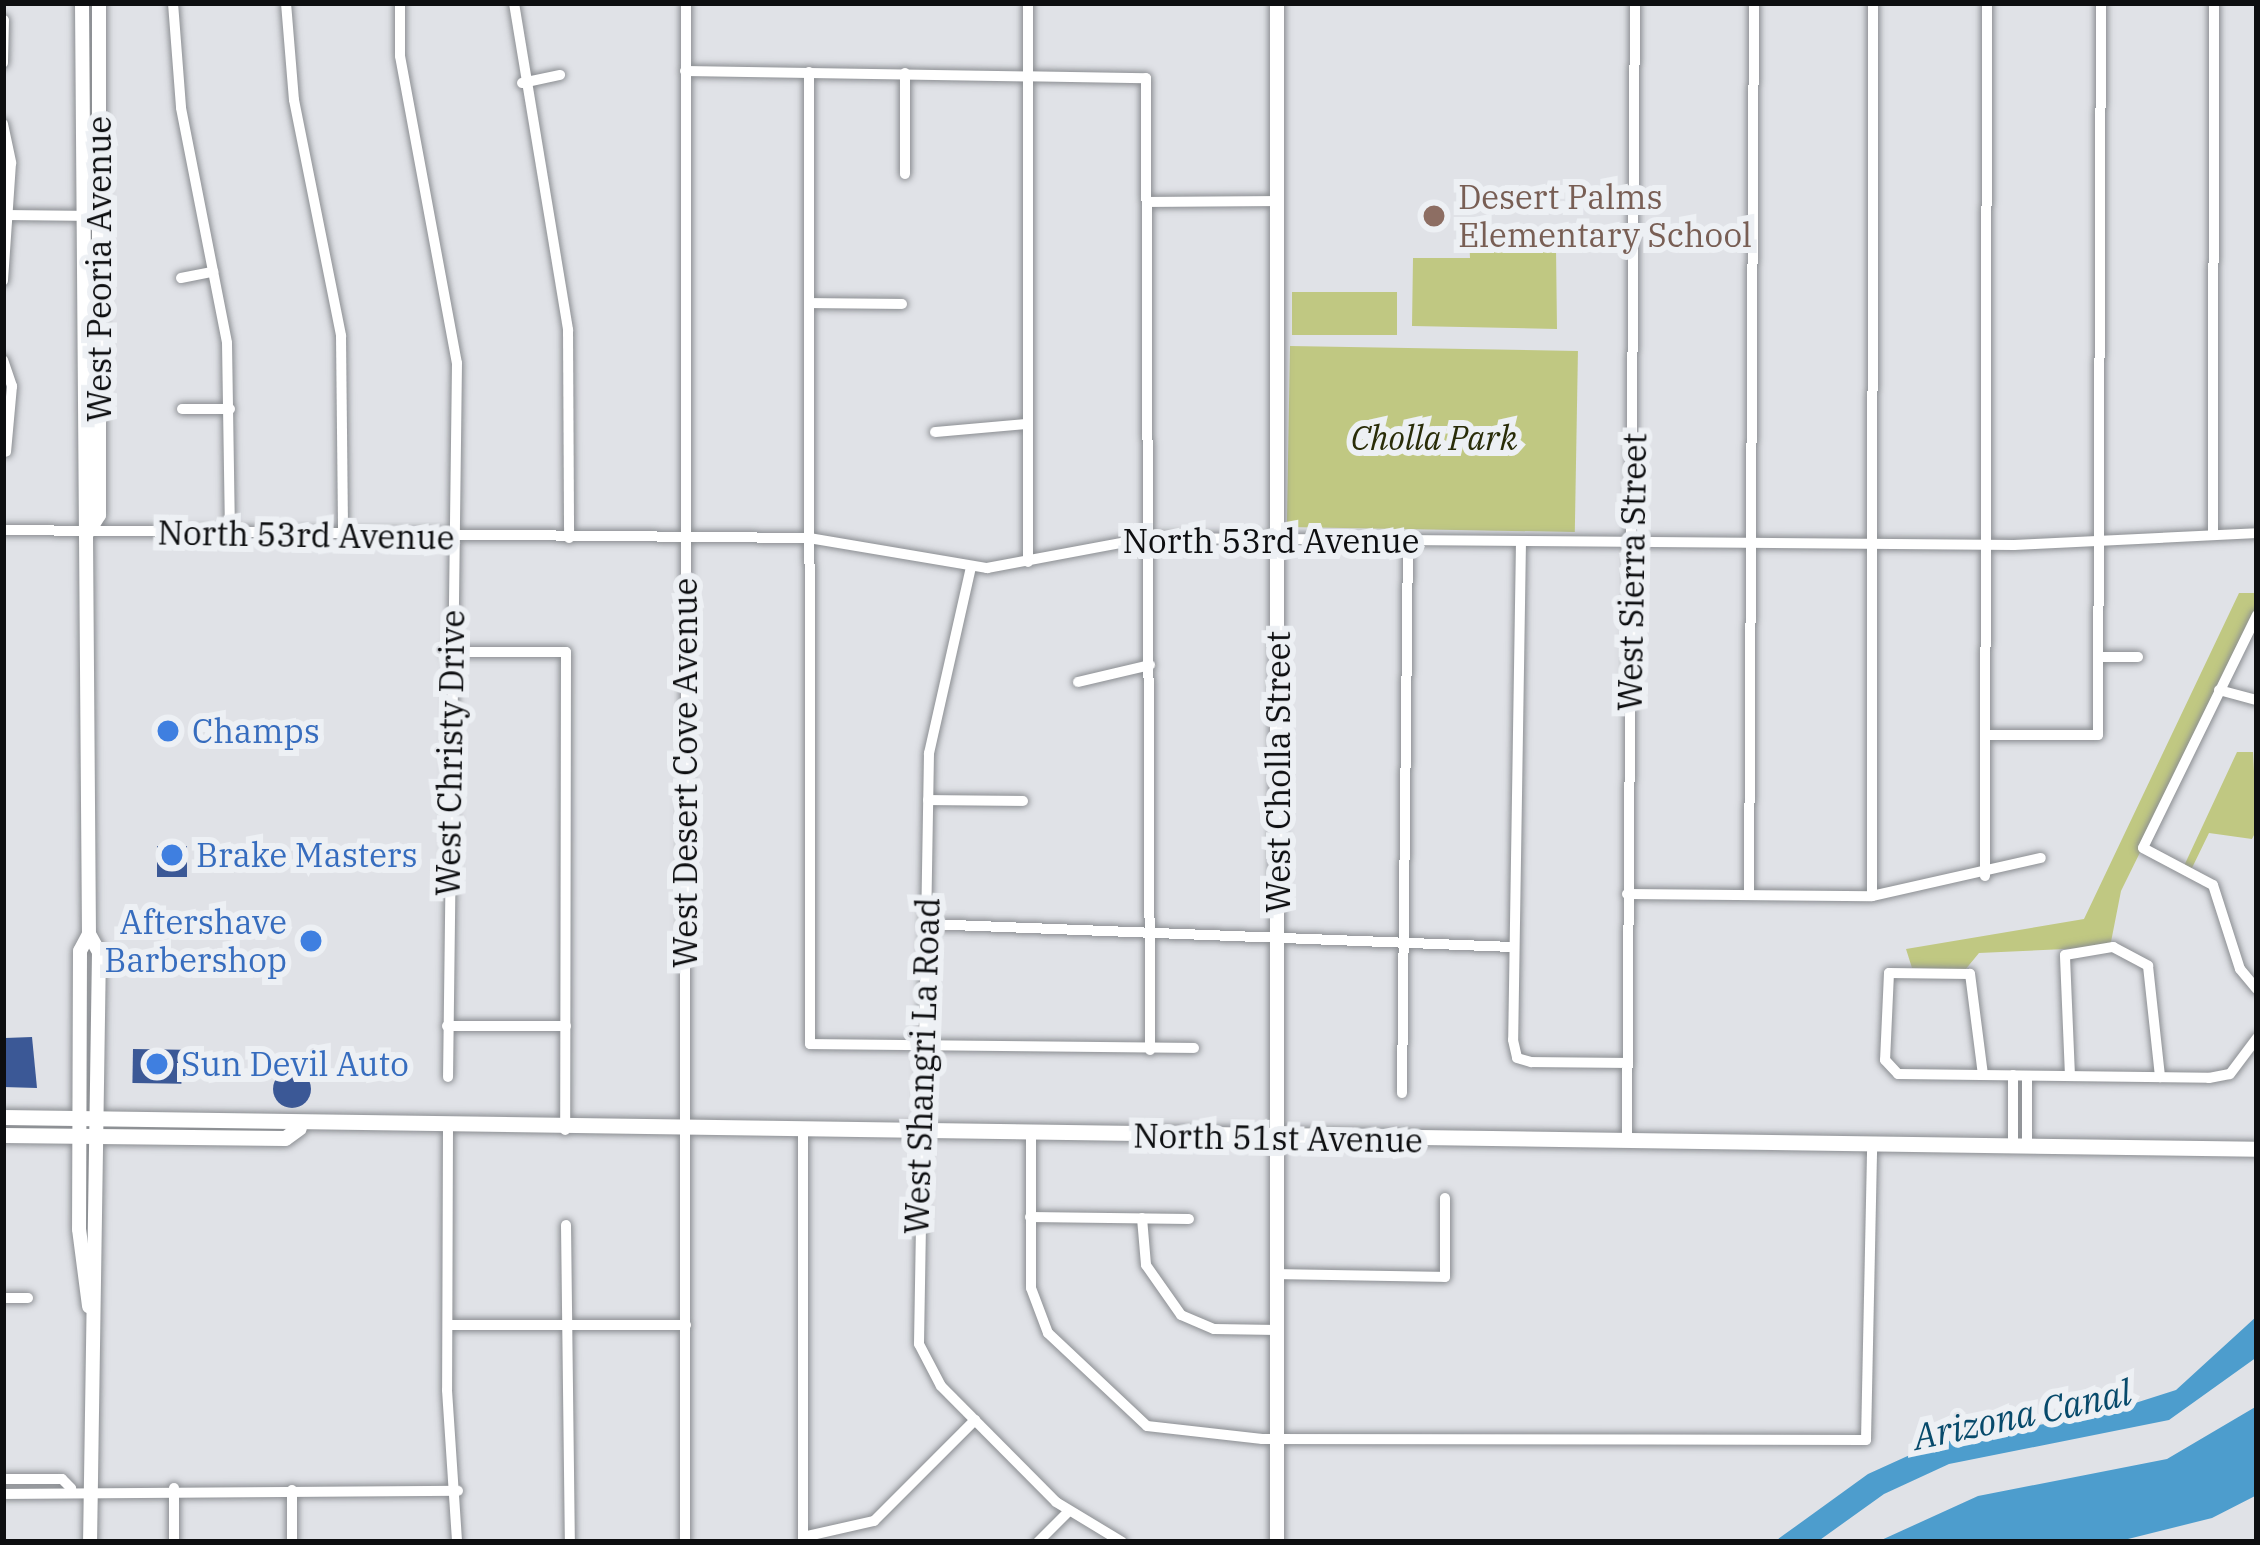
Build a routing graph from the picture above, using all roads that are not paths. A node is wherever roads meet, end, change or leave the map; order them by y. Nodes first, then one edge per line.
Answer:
1 (82, 3) edge
2 (99, 3) edge
3 (173, 3) edge
4 (286, 3) edge
5 (400, 3) edge
6 (514, 3) edge
7 (686, 3) edge
8 (1028, 3) edge
9 (1277, 3) edge
10 (1635, 3) edge
11 (1754, 3) edge
12 (1873, 3) edge
13 (1987, 3) edge
14 (2101, 3) edge
15 (2214, 3) edge
16 (4, 20) edge
17 (3, 63) edge
18 (685, 71) junction
19 (809, 72) junction
20 (905, 73) junction
21 (1028, 74) junction
22 (560, 75) dead end
23 (522, 83) junction
24 (3, 124) edge
25 (905, 175) dead end
26 (1279, 201) junction
27 (1148, 202) junction
28 (564, 211) dead end
29 (10, 215) junction
30 (547, 215) junction
31 (82, 216) junction
32 (99, 216) junction
33 (213, 272) junction
34 (181, 278) dead end
35 (3, 280) edge
36 (809, 303) junction
37 (902, 304) dead end
38 (3, 360) edge
39 (182, 409) dead end
40 (230, 410) junction
41 (1028, 424) junction
42 (935, 432) dead end
43 (6, 452) dead end
44 (3, 530) edge
45 (89, 531) junction
46 (230, 533) junction
47 (2213, 533) junction
48 (2257, 533) edge
49 (2100, 534) junction
50 (344, 535) junction
51 (458, 537) junction
52 (569, 538) junction
53 (809, 538) junction
54 (1148, 538) junction
55 (685, 539) junction
56 (1278, 539) junction
57 (1408, 540) junction
58 (1521, 541) junction
59 (1634, 542) junction
60 (1753, 543) junction
61 (1871, 544) junction
62 (1985, 544) junction
63 (1028, 562) junction
64 (970, 568) junction
65 (2257, 615) edge
66 (447, 652) junction
67 (2099, 657) junction
68 (2138, 657) dead end
69 (1150, 665) junction
70 (1078, 682) dead end
71 (2218, 690) junction
72 (2257, 700) edge
73 (1985, 735) junction
74 (928, 800) junction
75 (1023, 801) dead end
76 (2041, 858) dead end
77 (1984, 876) junction
78 (1627, 894) junction
79 (1749, 896) junction
80 (1872, 896) junction
81 (927, 925) junction
82 (1150, 927) junction
83 (89, 934) junction
84 (1278, 944) junction
85 (1400, 946) junction
86 (1513, 947) junction
87 (2257, 989) edge
88 (447, 1026) junction
89 (566, 1026) junction
90 (2257, 1037) edge
91 (919, 1046) junction
92 (1194, 1048) dead end
93 (1150, 1050) junction
94 (1626, 1064) junction
95 (1983, 1075) junction
96 (2013, 1076) junction
97 (2027, 1076) junction
98 (2070, 1076) junction
99 (448, 1077) dead end
100 (2160, 1077) junction
101 (1402, 1093) dead end
102 (3, 1117) edge
103 (79, 1126) junction
104 (99, 1126) junction
105 (448, 1129) junction
106 (566, 1131) junction
107 (684, 1132) junction
108 (803, 1133) junction
109 (917, 1134) junction
110 (3, 1135) edge
111 (1031, 1136) junction
112 (1278, 1138) junction
113 (1627, 1142) junction
114 (1872, 1144) junction
115 (2020, 1146) junction
116 (2257, 1149) edge
117 (1445, 1198) dead end
118 (1030, 1217) junction
119 (1142, 1218) junction
120 (1189, 1219) dead end
121 (566, 1226) dead end
122 (1277, 1274) junction
123 (3, 1298) edge
124 (28, 1298) dead end
125 (89, 1306) junction
126 (448, 1325) junction
127 (565, 1325) junction
128 (686, 1325) junction
129 (1277, 1330) junction
130 (975, 1420) junction
131 (1277, 1439) junction
132 (3, 1479) edge
133 (71, 1488) junction
134 (89, 1488) junction
135 (174, 1488) junction
136 (292, 1490) junction
137 (458, 1491) junction
138 (3, 1494) edge
139 (1068, 1512) junction
140 (803, 1540) edge
141 (89, 1542) edge
142 (174, 1542) edge
143 (292, 1542) edge
144 (457, 1542) edge
145 (570, 1542) edge
146 (685, 1542) edge
147 (1038, 1542) edge
148 (1123, 1542) edge
149 (1277, 1542) edge

1 - 31 main road, West Peoria Avenue
2 - 32 main road, West Peoria Avenue
3 - 33 street
4 - 50 street
5 - 51 street, West Christy Drive
6 - 23 street
7 - 18 street, West Desert Cove Avenue
8 - 21 street
9 - 26 main road, West Cholla Street
10 - 59 street, West Sierra Street
11 - 60 street
12 - 61 street
13 - 62 street
14 - 49 street
15 - 47 street
16 - 17 street
18 - 19 street
18 - 55 street, West Desert Cove Avenue
19 - 20 street
19 - 36 street
20 - 21 street
20 - 25 street
21 - 27 street
21 - 41 street
22 - 23 street
23 - 30 street
24 - 29 street
26 - 27 street
26 - 56 main road, West Cholla Street
27 - 54 street
28 - 30 street
29 - 31 street
29 - 35 street
30 - 52 street
31 - 32 street
31 - 45 main road, West Peoria Avenue
32 - 45 main road, West Peoria Avenue
33 - 34 street
33 - 40 street
36 - 37 street
36 - 53 street
38 - 43 street
39 - 40 street
40 - 46 street
41 - 42 street
41 - 63 street
44 - 45 street, North 53rd Avenue
45 - 46 street, North 53rd Avenue
45 - 83 main road, West Peoria Avenue
46 - 50 street, North 53rd Avenue
47 - 48 street, North 53rd Avenue
47 - 49 street, North 53rd Avenue
49 - 62 street, North 53rd Avenue
49 - 67 street
50 - 51 street, North 53rd Avenue
51 - 52 street, North 53rd Avenue
51 - 66 street, West Christy Drive
52 - 55 street, North 53rd Avenue
53 - 55 street, North 53rd Avenue
53 - 64 street, North 53rd Avenue
53 - 91 street
54 - 56 street, North 53rd Avenue
54 - 63 street, North 53rd Avenue
54 - 69 street
55 - 107 street, West Desert Cove Avenue
56 - 57 street, North 53rd Avenue
56 - 84 main road, West Cholla Street
57 - 58 street, North 53rd Avenue
57 - 85 street
58 - 59 street, North 53rd Avenue
58 - 86 street
59 - 60 street, North 53rd Avenue
59 - 78 street, West Sierra Street
60 - 61 street, North 53rd Avenue
60 - 79 street
61 - 62 street, North 53rd Avenue
61 - 80 street
62 - 73 street
63 - 64 street, North 53rd Avenue
64 - 74 street, West Shangri La Road
65 - 71 street
66 - 88 street, West Christy Drive
66 - 89 street
67 - 68 street
67 - 73 street
69 - 70 street
69 - 82 street
71 - 72 street
71 - 87 street
73 - 77 street
74 - 75 street
74 - 81 street, West Shangri La Road
76 - 77 street
77 - 80 street
78 - 79 street
78 - 94 street, West Sierra Street
79 - 80 street
81 - 82 street
81 - 91 street, West Shangri La Road
82 - 84 street
82 - 93 street
83 - 103 main road, West Peoria Avenue
83 - 104 main road, West Peoria Avenue
84 - 85 street
84 - 112 main road, West Cholla Street
85 - 86 street
85 - 101 street
86 - 94 street
88 - 89 street
88 - 99 street, West Christy Drive
89 - 106 street
90 - 100 street
91 - 93 street
91 - 109 street, West Shangri La Road
92 - 93 street
94 - 113 street, West Sierra Street
95 - 95 street
95 - 96 street
96 - 97 street
96 - 115 street
97 - 98 street
97 - 115 street
98 - 100 street
98 - 100 street
102 - 103 main road, North 51st Avenue
103 - 104 main road, North 51st Avenue
103 - 110 main road, North 51st Avenue
103 - 125 main road, West Peoria Avenue
104 - 105 main road, North 51st Avenue
104 - 125 main road, West Peoria Avenue
105 - 106 main road, North 51st Avenue
105 - 126 street
106 - 107 main road, North 51st Avenue
107 - 108 main road, North 51st Avenue
107 - 128 street, West Desert Cove Avenue
108 - 109 main road, North 51st Avenue
108 - 140 street
109 - 111 main road, North 51st Avenue
109 - 130 street, West Shangri La Road
111 - 112 main road, North 51st Avenue
111 - 118 street
112 - 113 main road, North 51st Avenue
112 - 122 main road, West Cholla Street
113 - 114 main road, North 51st Avenue
114 - 115 main road, North 51st Avenue
114 - 131 street
115 - 116 main road, North 51st Avenue
117 - 122 street
118 - 119 street
118 - 131 street
119 - 120 street
119 - 129 street
121 - 127 street
122 - 129 main road, West Cholla Street
123 - 124 street
125 - 134 main road, West Peoria Avenue
126 - 127 street
126 - 137 street
127 - 128 street
127 - 145 street
128 - 146 street, West Desert Cove Avenue
129 - 131 main road, West Cholla Street
130 - 139 street, West Shangri La Road
130 - 140 street
131 - 149 main road, West Cholla Street
132 - 133 street
133 - 134 street
133 - 138 street
134 - 135 street
134 - 141 main road, West Peoria Avenue
135 - 136 street
135 - 142 street
136 - 137 street
136 - 143 street
137 - 144 street
139 - 147 street
139 - 148 street, West Shangri La Road

